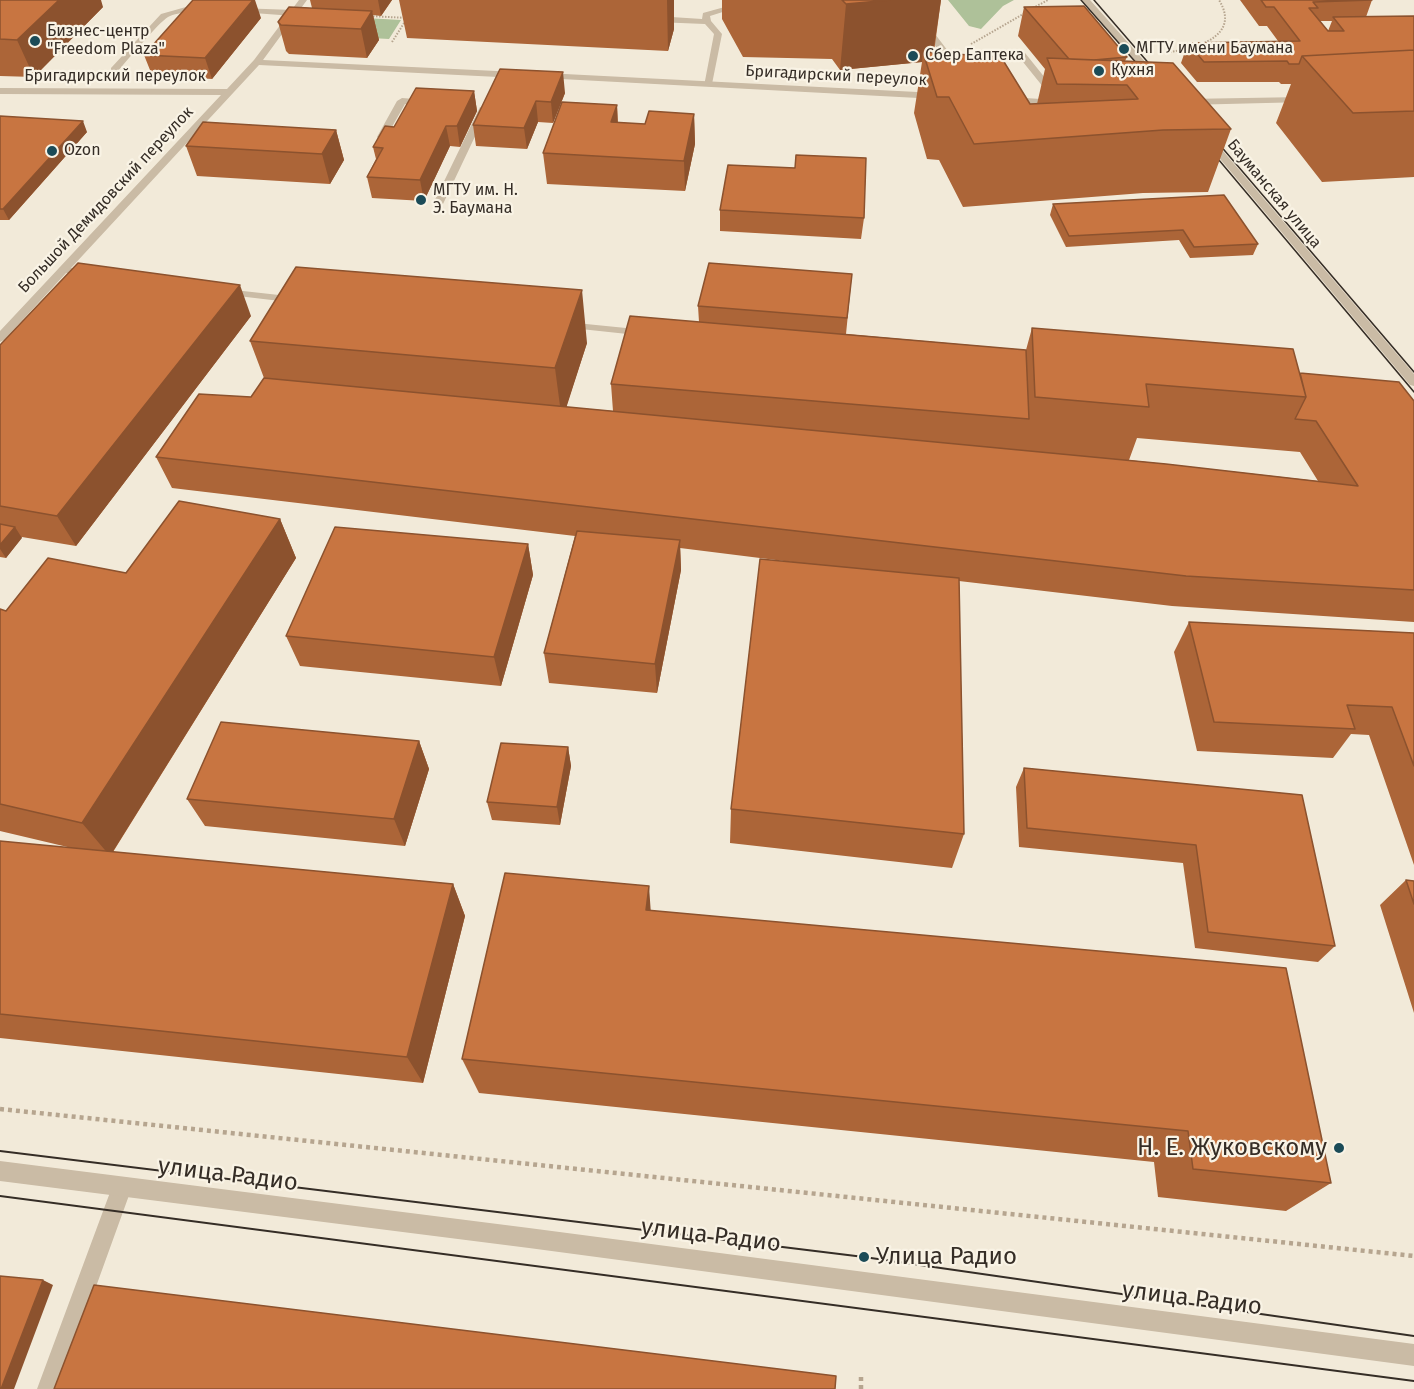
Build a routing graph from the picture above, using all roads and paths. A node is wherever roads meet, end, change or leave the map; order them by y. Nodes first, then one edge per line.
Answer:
1 (303, 0) edge
2 (742, 0) edge
3 (905, 0) edge
4 (1048, 0) edge
5 (1086, 0) edge
6 (1219, 0) edge
7 (214, 8) edge
8 (235, 9) edge
9 (294, 13) junction
10 (411, 13) dead end
11 (360, 16) edge
12 (407, 18) junction
13 (642, 19) dead end
14 (707, 22) junction
15 (392, 43) dead end
16 (1198, 46) edge
17 (1191, 48) edge
18 (1172, 52) dead end
19 (1022, 55) dead end
20 (948, 57) joint
21 (257, 62) junction
22 (114, 70) dead end
23 (1158, 81) edge
24 (707, 84) junction
25 (0, 91) edge
26 (229, 92) junction
27 (948, 96) edge
28 (1004, 100) edge
29 (1312, 100) edge
30 (437, 103) edge
31 (472, 105) edge
32 (1185, 111) edge
33 (1200, 129) edge
34 (382, 137) edge
35 (438, 204) dead end
36 (63, 270) junction
37 (104, 276) edge
38 (207, 290) edge
39 (312, 302) edge
40 (550, 324) edge
41 (658, 334) edge
42 (0, 338) edge
43 (1414, 382) edge
44 (0, 1109) edge
45 (0, 1171) edge
46 (122, 1187) junction
47 (1414, 1256) edge
48 (1414, 1355) edge
49 (861, 1377) dead end
50 (48, 1389) edge
51 (861, 1389) edge

1 - 9 street, Большой Демидовский переулок
2 - 14 street
3 - 20 street
4 - 20 path
5 - 23 street
6 - 16 path
7 - 22 street
8 - 9 street
9 - 21 street, Большой Демидовский переулок
10 - 12 path
11 - 12 path
12 - 15 path
13 - 14 street
14 - 24 street
17 - 18 path
19 - 28 street
21 - 24 street, Бригадирский переулок
21 - 26 street, Большой Демидовский переулок
24 - 27 street, Бригадирский переулок
25 - 26 street, Бригадирский переулок
26 - 36 street, Большой Демидовский переулок
29 - 32 street
30 - 34 street
31 - 35 street
33 - 43 street, Бауманская улица
36 - 37 street
36 - 42 street, Большой Демидовский переулок
38 - 39 street
40 - 41 street
44 - 47 path
45 - 46 street, улица Радио
46 - 48 street, улица Радио
46 - 50 street
49 - 51 path

